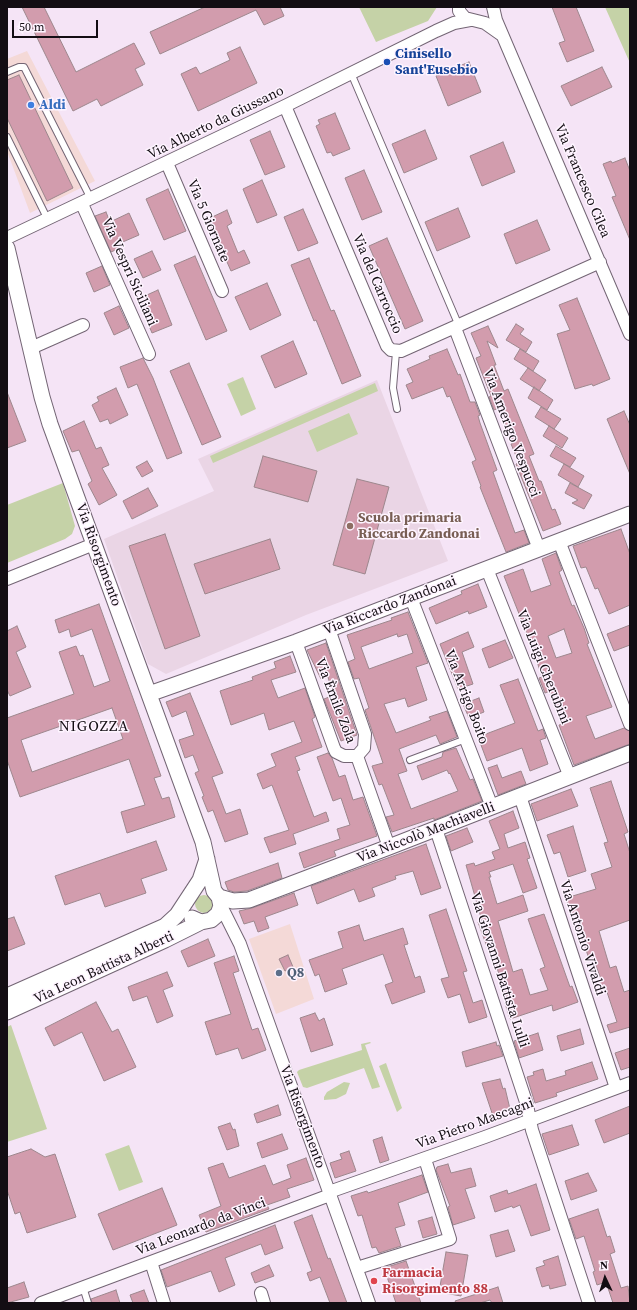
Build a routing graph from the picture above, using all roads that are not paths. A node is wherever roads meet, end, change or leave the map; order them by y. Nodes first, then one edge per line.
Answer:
1 (455, 7) edge
2 (459, 7) edge
3 (493, 7) edge
4 (474, 21) junction
5 (436, 31) junction
6 (506, 39) junction
7 (7, 72) edge
8 (351, 73) junction
9 (285, 106) junction
10 (7, 137) edge
11 (167, 163) junction
12 (86, 202) junction
13 (48, 220) junction
14 (7, 238) edge
15 (7, 248) edge
16 (600, 262) junction
17 (222, 291) dead end
18 (83, 325) dead end
19 (457, 327) junction
20 (630, 334) edge
21 (31, 348) junction
22 (396, 352) junction
23 (149, 354) dead end
24 (397, 409) dead end
25 (630, 514) edge
26 (559, 541) junction
27 (94, 544) junction
28 (539, 549) junction
29 (487, 569) junction
30 (7, 579) edge
31 (411, 598) junction
32 (329, 629) junction
33 (296, 642) junction
34 (149, 694) junction
35 (630, 724) edge
36 (466, 739) junction
37 (630, 753) edge
38 (356, 756) junction
39 (410, 760) dead end
40 (570, 777) junction
41 (520, 796) junction
42 (492, 808) junction
43 (436, 829) junction
44 (389, 847) junction
45 (207, 858) junction
46 (190, 895) junction
47 (218, 898) junction
48 (206, 921) junction
49 (233, 932) junction
50 (7, 996) edge
51 (7, 1012) edge
52 (630, 1083) edge
53 (616, 1088) junction
54 (529, 1121) junction
55 (425, 1159) junction
56 (330, 1193) junction
57 (151, 1262) junction
58 (357, 1268) junction
59 (83, 1288) junction
60 (41, 1303) edge
61 (88, 1303) edge
62 (164, 1303) edge
63 (369, 1303) edge
64 (589, 1303) edge

1 - 5 street, Via Alberto da Giussano
2 - 4 street
3 - 4 street
3 - 6 street, Via Francesco Cilea
4 - 5 street, Via Alberto da Giussano
4 - 6 street, Via Francesco Cilea
5 - 8 street, Via Alberto da Giussano
6 - 16 street, Via Francesco Cilea
7 - 12 lane
8 - 9 street, Via Alberto da Giussano
8 - 19 lane
9 - 11 street, Via Alberto da Giussano
9 - 22 street, Via del Carroccio
10 - 13 lane
11 - 12 street, Via Alberto da Giussano
11 - 17 street, Via 5 Giornate
12 - 13 street, Via Alberto da Giussano
12 - 23 street, Via Vespri Siciliani
13 - 14 street, Via Alberto da Giussano
15 - 21 street, Via Risorgimento
16 - 19 street, Via del Carroccio
16 - 20 street, Via Francesco Cilea
18 - 21 street
19 - 22 street, Via del Carroccio
19 - 28 street, Via Amerigo Vespucci
21 - 27 street, Via Risorgimento
22 - 24 lane
25 - 26 street, Via Riccardo Zandonai
26 - 28 street, Via Riccardo Zandonai
26 - 35 street
27 - 30 street
27 - 34 street, Via Risorgimento
28 - 29 street, Via Riccardo Zandonai
29 - 31 street, Via Riccardo Zandonai
29 - 40 street, Via Luigi Cherubini
31 - 32 street, Via Riccardo Zandonai
31 - 36 street, Via Arrigo Boito
32 - 33 street, Via Riccardo Zandonai
32 - 38 street
33 - 34 street, Via Riccardo Zandonai
33 - 38 street, Via Èmile Zola
34 - 45 street, Via Risorgimento
36 - 39 lane
36 - 42 street, Via Arrigo Boito
37 - 40 street, Via Niccolò Machiavelli
38 - 44 street
40 - 41 street, Via Niccolò Machiavelli
41 - 42 street, Via Niccolò Machiavelli
41 - 53 street, Via Antonio Vivaldi
42 - 43 street, Via Niccolò Machiavelli
43 - 44 street, Via Niccolò Machiavelli
43 - 54 street, Via Giovanni Battista Lulli
44 - 47 street, Via Niccolò Machiavelli
45 - 46 street
45 - 47 street, Via Risorgimento
46 - 47 street
46 - 48 street
46 - 50 street, Via Leon Battista Alberti
47 - 48 street
47 - 49 street, Via Risorgimento
48 - 49 street
48 - 51 street, Via Leon Battista Alberti
49 - 56 street, Via Risorgimento
52 - 53 street, Via Pietro Mascagni
53 - 54 street, Via Pietro Mascagni
54 - 55 street, Via Pietro Mascagni
54 - 64 street, Via Giovanni Battista Lulli
55 - 56 street, Via Pietro Mascagni
55 - 58 street
56 - 57 street, Via Leonardo da Vinci
56 - 58 street, Via Risorgimento
57 - 59 street, Via Leonardo da Vinci
57 - 62 street
58 - 63 street, Via Risorgimento
59 - 60 street, Via Leonardo da Vinci
59 - 61 lane

